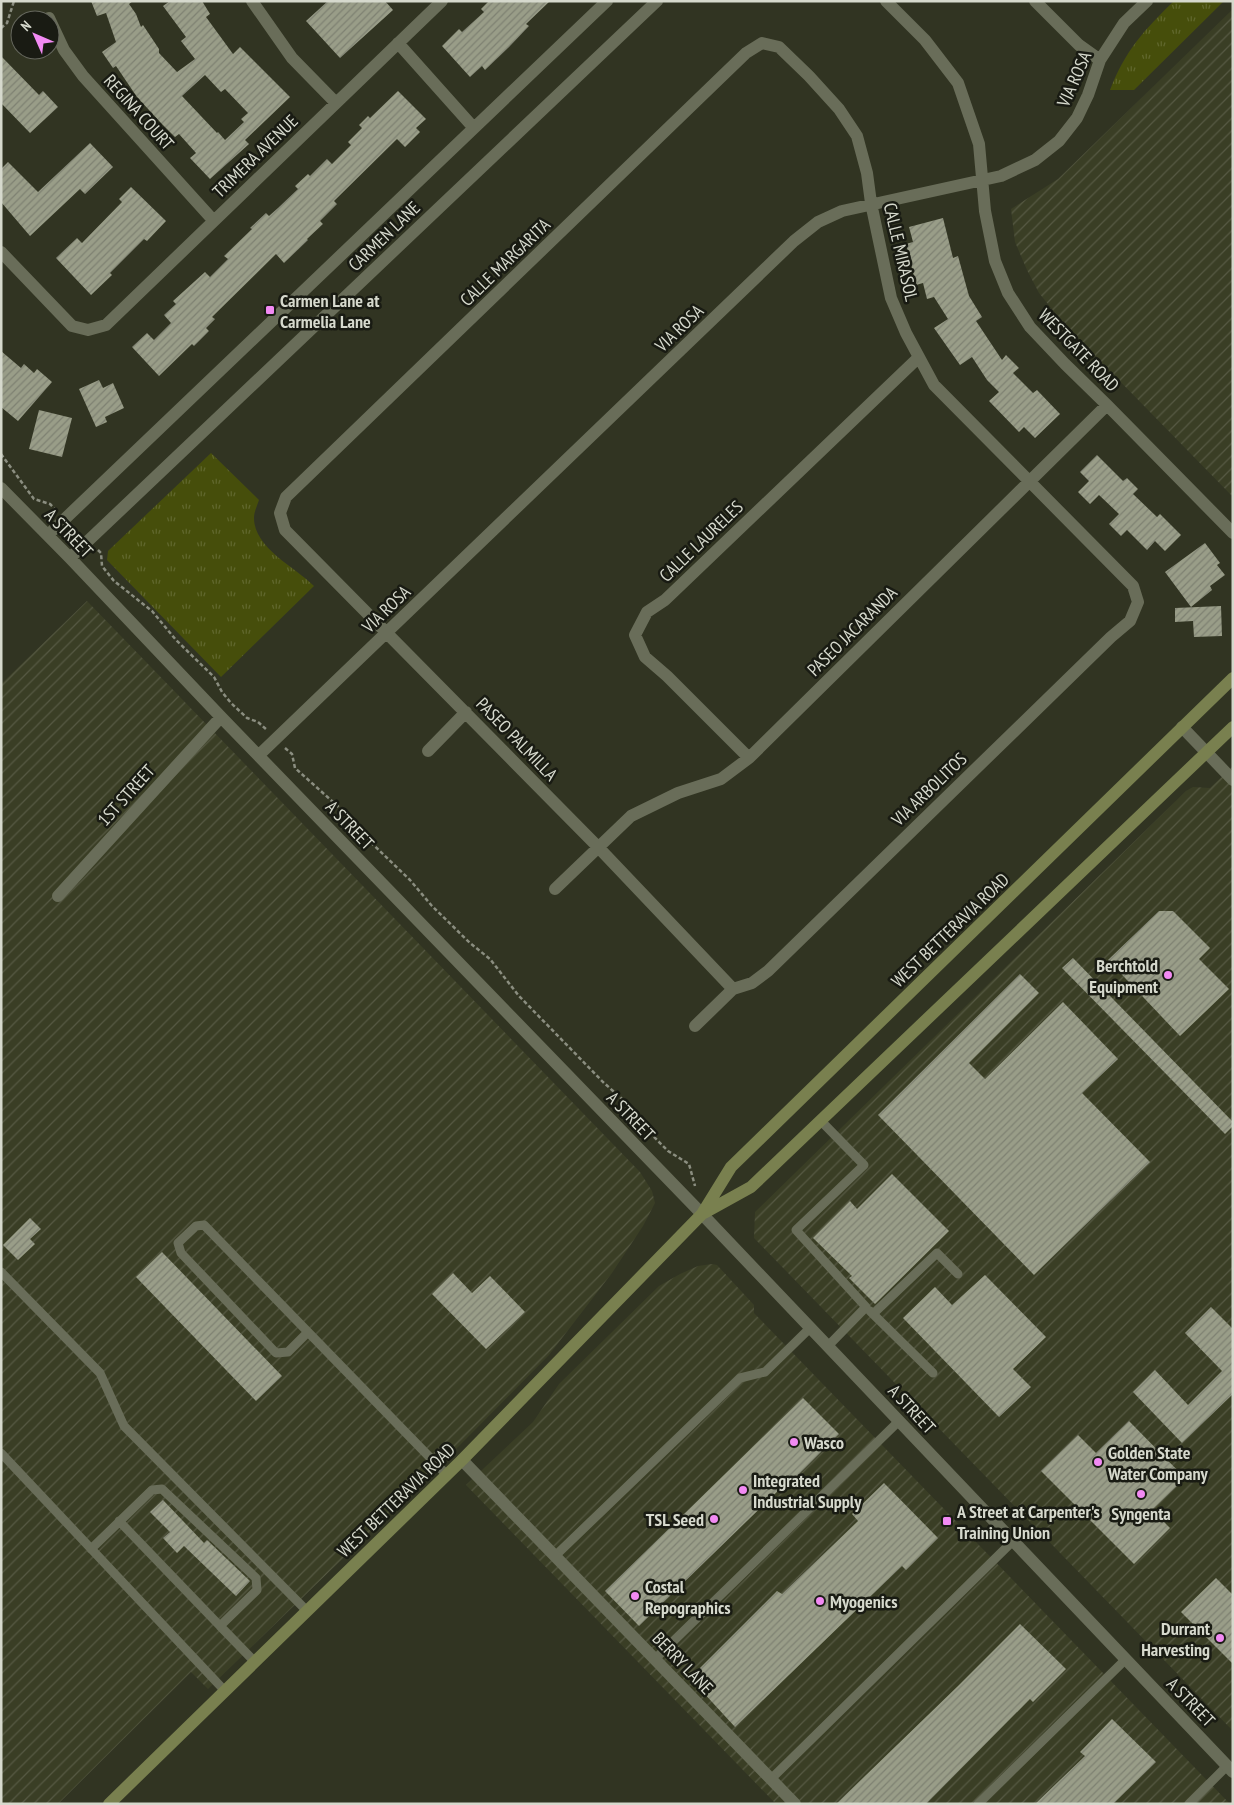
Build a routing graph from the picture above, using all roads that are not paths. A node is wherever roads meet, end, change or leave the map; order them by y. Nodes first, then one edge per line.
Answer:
1 (252, 1) edge
2 (442, 1) edge
3 (607, 1) edge
4 (657, 1) edge
5 (886, 1) edge
6 (1035, 1) edge
7 (1147, 1) edge
8 (60, 41) edge
9 (398, 43) junction
10 (762, 43) joint
11 (1100, 60) junction
12 (336, 103) junction
13 (473, 127) junction
14 (983, 180) junction
15 (871, 204) junction
16 (213, 220) junction
17 (1, 252) edge
18 (918, 358) junction
19 (1107, 405) junction
20 (1028, 481) junction
21 (1, 488) edge
22 (280, 513) joint
23 (1233, 533) edge
24 (48, 535) junction
25 (70, 558) junction
26 (1138, 602) joint
27 (387, 632) junction
28 (1233, 678) edge
29 (466, 712) junction
30 (221, 717) junction
31 (1233, 726) edge
32 (1182, 728) junction
33 (428, 750) dead end
34 (1206, 752) junction
35 (259, 755) junction
36 (749, 758) junction
37 (1233, 780) edge
38 (598, 847) junction
39 (555, 889) dead end
40 (58, 896) dead end
41 (733, 989) junction
42 (695, 1026) dead end
43 (821, 1120) junction
44 (702, 1214) junction
45 (1, 1272) edge
46 (958, 1274) dead end
47 (866, 1307) junction
48 (873, 1314) junction
49 (810, 1328) junction
50 (308, 1332) junction
51 (828, 1346) junction
52 (933, 1373) dead end
53 (898, 1421) junction
54 (1, 1454) edge
55 (462, 1460) junction
56 (447, 1475) junction
57 (119, 1521) junction
58 (1013, 1541) junction
59 (91, 1548) junction
60 (554, 1556) junction
61 (307, 1611) junction
62 (220, 1626) junction
63 (655, 1659) junction
64 (1126, 1659) junction
65 (255, 1662) junction
66 (225, 1690) junction
67 (1230, 1769) edge
68 (771, 1779) junction
69 (109, 1804) edge
70 (796, 1804) edge
71 (978, 1804) edge
72 (1189, 1804) edge

1 - 12 street
2 - 9 street, TRIMERA AVENUE
3 - 13 street, CARMEN LANE
4 - 25 street, CARMEN LANE
5 - 14 street, WESTGATE ROAD
6 - 11 street
7 - 11 street, VIA ROSA
8 - 16 street, REGINA COURT
9 - 12 street, TRIMERA AVENUE
9 - 13 street
10 - 15 street, CALLE MIRASOL
10 - 22 street, CALLE MARGARITA
11 - 14 street, VIA ROSA
12 - 16 street, TRIMERA AVENUE
13 - 24 street, CARMEN LANE
14 - 15 street, VIA ROSA
14 - 19 street, WESTGATE ROAD
15 - 18 street, CALLE MIRASOL
15 - 27 street, VIA ROSA
16 - 17 street, TRIMERA AVENUE
18 - 20 street, CALLE MIRASOL
18 - 36 street, CALLE LAURELES
19 - 20 street, PASEO JACARANDA
19 - 23 street, WESTGATE ROAD
20 - 26 street, CALLE MIRASOL
20 - 36 street, PASEO JACARANDA
21 - 24 street, A STREET
22 - 27 street, PASEO PALMILLA
24 - 25 street, A STREET
25 - 30 street, A STREET
26 - 41 street, VIA ARBOLITOS
27 - 29 street, PASEO PALMILLA
27 - 35 street, VIA ROSA
28 - 32 street, WEST BETTERAVIA ROAD
29 - 33 street
29 - 38 street, PASEO PALMILLA
30 - 35 street, A STREET
30 - 40 street, 1ST STREET
31 - 34 street, WEST BETTERAVIA ROAD
32 - 34 street
32 - 44 street, WEST BETTERAVIA ROAD
34 - 37 street
34 - 43 street, WEST BETTERAVIA ROAD
35 - 44 street, A STREET
36 - 38 street, PASEO JACARANDA
38 - 39 street, PASEO JACARANDA
38 - 41 street, PASEO PALMILLA
41 - 42 street
43 - 44 street, WEST BETTERAVIA ROAD
43 - 47 lane
44 - 49 street, A STREET
44 - 55 street, WEST BETTERAVIA ROAD
45 - 61 lane
46 - 48 lane
47 - 48 lane
47 - 51 lane
48 - 52 lane
49 - 51 street, A STREET
49 - 60 lane
50 - 50 lane
50 - 56 lane
51 - 53 street, A STREET
53 - 58 street, A STREET
53 - 63 lane
54 - 59 lane
55 - 56 street, WEST BETTERAVIA ROAD
55 - 60 street, BERRY LANE
56 - 61 street, WEST BETTERAVIA ROAD
57 - 59 lane
57 - 62 lane
57 - 62 lane
58 - 64 street, A STREET
58 - 68 lane
59 - 66 lane
60 - 63 street, BERRY LANE
61 - 65 street, WEST BETTERAVIA ROAD
62 - 65 lane
63 - 68 street, BERRY LANE
64 - 67 street, A STREET
64 - 71 lane
65 - 66 street, WEST BETTERAVIA ROAD
66 - 69 street, WEST BETTERAVIA ROAD
67 - 72 lane
68 - 70 street, BERRY LANE

